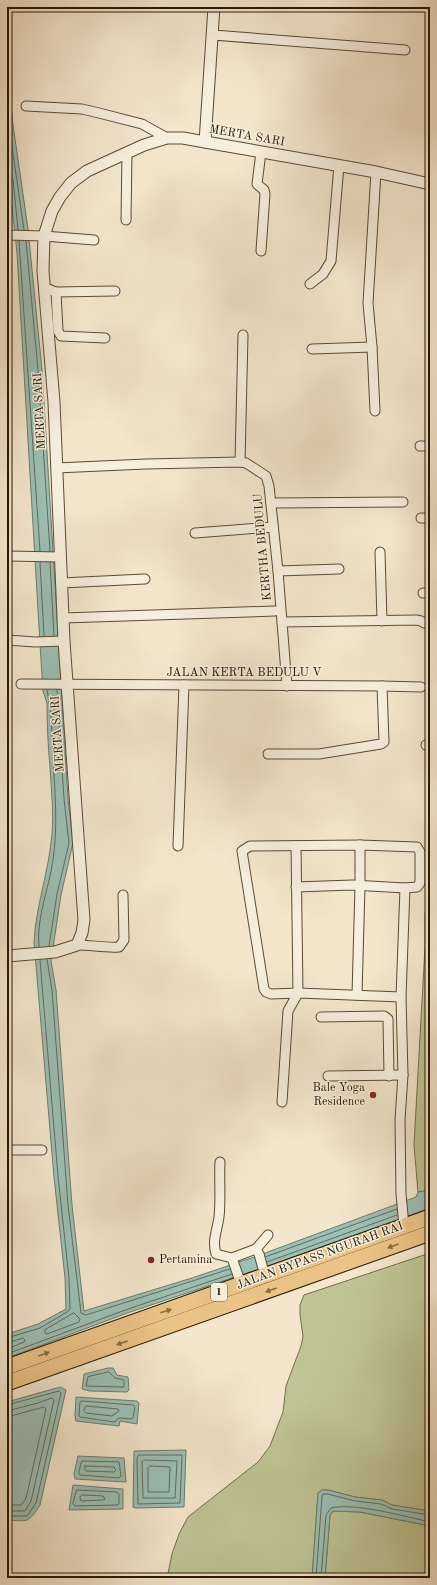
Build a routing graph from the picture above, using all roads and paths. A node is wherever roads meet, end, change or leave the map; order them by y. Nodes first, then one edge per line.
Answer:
1 (214, 7) edge
2 (213, 35) junction
3 (405, 50) dead end
4 (26, 106) dead end
5 (167, 138) junction
6 (205, 142) junction
7 (127, 152) junction
8 (262, 152) junction
9 (339, 165) junction
10 (376, 172) junction
11 (430, 184) edge
12 (126, 220) dead end
13 (8, 235) edge
14 (44, 236) junction
15 (94, 240) dead end
16 (261, 251) dead end
17 (310, 284) dead end
18 (44, 288) junction
19 (115, 291) dead end
20 (56, 292) junction
21 (243, 335) dead end
22 (105, 338) dead end
23 (372, 347) junction
24 (312, 349) dead end
25 (375, 411) dead end
26 (420, 446) dead end
27 (430, 446) edge
28 (240, 462) junction
29 (56, 468) junction
30 (403, 502) dead end
31 (271, 504) junction
32 (273, 527) junction
33 (195, 533) dead end
34 (380, 552) dead end
35 (7, 556) edge
36 (58, 557) junction
37 (338, 569) dead end
38 (278, 571) junction
39 (145, 579) dead end
40 (61, 583) junction
41 (275, 611) dead end
42 (63, 618) junction
43 (382, 621) junction
44 (282, 622) junction
45 (424, 623) dead end
46 (7, 640) edge
47 (62, 641) junction
48 (20, 684) dead end
49 (66, 684) junction
50 (184, 685) junction
51 (287, 686) junction
52 (382, 686) junction
53 (421, 687) dead end
54 (268, 754) dead end
55 (360, 845) junction
56 (178, 846) dead end
57 (296, 846) junction
58 (360, 886) junction
59 (296, 887) junction
60 (405, 888) junction
61 (123, 896) dead end
62 (77, 945) junction
63 (7, 956) edge
64 (298, 994) junction
65 (357, 995) junction
66 (401, 997) junction
67 (321, 1017) dead end
68 (403, 1075) junction
69 (328, 1076) dead end
70 (388, 1076) junction
71 (282, 1102) dead end
72 (7, 1150) edge
73 (42, 1150) dead end
74 (220, 1162) dead end
75 (430, 1217) edge
76 (404, 1222) junction
77 (430, 1233) edge
78 (268, 1235) dead end
79 (258, 1251) junction
80 (232, 1260) junction
81 (264, 1274) junction
82 (240, 1281) junction
83 (7, 1367) edge
84 (7, 1383) edge

1 - 2 street
2 - 3 street
2 - 6 street
4 - 5 street
5 - 6 street, MERTA SARI
5 - 7 street, MERTA SARI
6 - 8 street, MERTA SARI
7 - 12 street
7 - 14 street, MERTA SARI
8 - 9 street, MERTA SARI
8 - 16 street
9 - 10 street, MERTA SARI
9 - 17 street
10 - 11 street, MERTA SARI
10 - 23 street
13 - 14 street
14 - 15 street
14 - 18 street, MERTA SARI
18 - 20 street
18 - 29 street, MERTA SARI
19 - 20 street
20 - 22 street
21 - 28 street
23 - 24 street
23 - 25 street
26 - 27 street
28 - 29 street, KERTHA BEDULU
28 - 31 street, KERTHA BEDULU
29 - 36 street, MERTA SARI
30 - 31 street
31 - 32 street, KERTHA BEDULU
32 - 33 street
32 - 38 street, KERTHA BEDULU
34 - 43 street
35 - 36 street
36 - 40 street, MERTA SARI
37 - 38 street
38 - 44 street, KERTHA BEDULU
39 - 40 street
40 - 42 street, MERTA SARI
41 - 42 street
42 - 47 street, MERTA SARI
43 - 44 street
43 - 45 street
44 - 51 street, KERTHA BEDULU
46 - 47 street
47 - 49 street, MERTA SARI
48 - 49 street, JALAN KERTA BEDULU V
49 - 50 street, JALAN KERTA BEDULU V
49 - 62 street, MERTA SARI
50 - 51 street, JALAN KERTA BEDULU V
50 - 56 street
51 - 52 street, JALAN KERTA BEDULU V
52 - 53 street, JALAN KERTA BEDULU V
52 - 54 street
55 - 57 street
55 - 58 street
55 - 60 street
57 - 59 street
57 - 64 street
58 - 59 street
58 - 60 street
58 - 65 street
59 - 64 street
60 - 66 street
61 - 62 street
62 - 63 street
64 - 65 street
64 - 71 street
65 - 66 street
66 - 68 street
67 - 70 street
68 - 70 street
68 - 76 street
69 - 70 street
72 - 73 street
74 - 80 street
75 - 76 highway, JALAN BYPASS NGURAH RAI / 1
76 - 81 highway, JALAN BYPASS NGURAH RAI / 1
77 -> 84 highway, JALAN BYPASS NGURAH RAI / 1
78 - 79 street
79 - 80 street
79 - 81 street
80 - 82 street
81 - 82 highway, JALAN BYPASS NGURAH RAI / 1
83 -> 82 highway, JALAN BYPASS NGURAH RAI / 1

